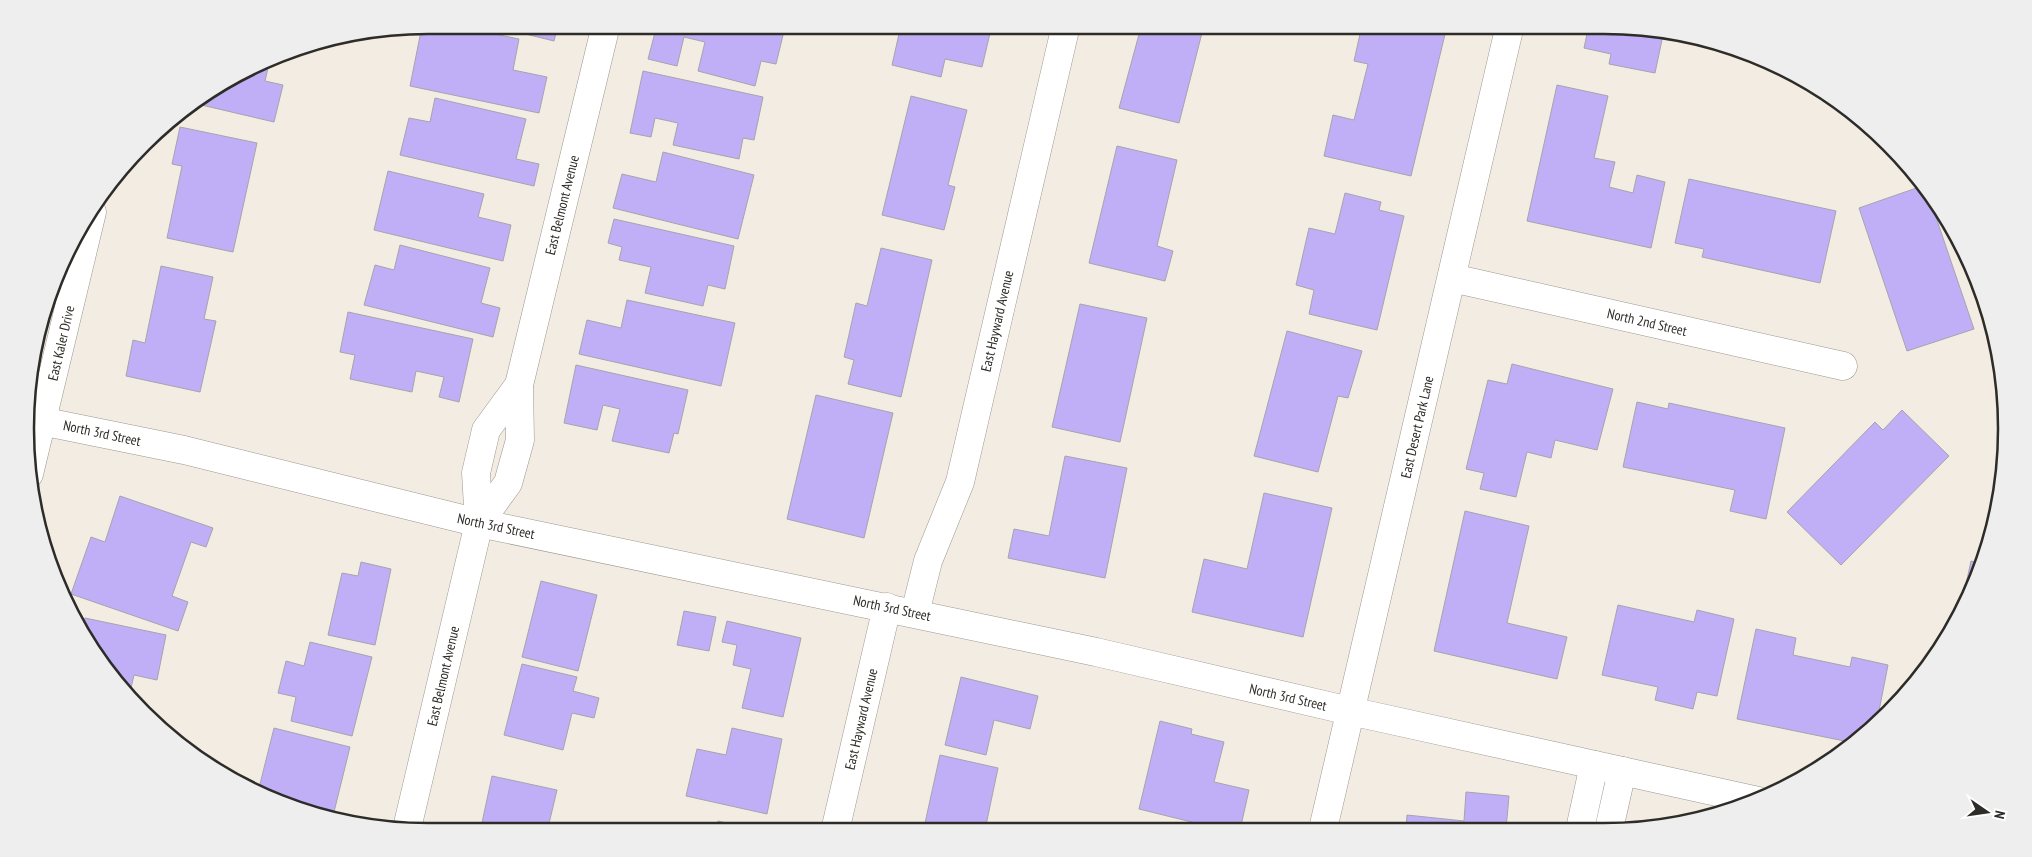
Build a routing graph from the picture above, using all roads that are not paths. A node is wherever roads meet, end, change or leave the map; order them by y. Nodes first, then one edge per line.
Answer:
1 (604, 34) edge
2 (1064, 34) edge
3 (1508, 34) edge
4 (86, 232) edge
5 (1452, 278) junction
6 (1843, 366) dead end
7 (519, 384) junction
8 (34, 418) edge
9 (34, 419) edge
10 (479, 523) junction
11 (887, 607) junction
12 (915, 613) junction
13 (1350, 711) junction
14 (1594, 765) junction
15 (1622, 771) junction
16 (1742, 798) edge
17 (408, 822) edge
18 (837, 823) edge
19 (1324, 823) edge
20 (1581, 823) edge
21 (1610, 823) edge

1 - 7 street, East Belmont Avenue
2 - 12 street, East Hayward Avenue
3 - 5 street, East Desert Park Lane
4 - 8 street, East Kaler Drive
5 - 6 street, North 2nd Street
5 - 13 street, East Desert Park Lane
7 - 10 street, East Belmont Avenue
7 - 10 street, East Belmont Avenue
9 - 10 street, North 3rd Street
10 - 11 street, North 3rd Street
10 - 17 street, East Belmont Avenue
11 - 12 street, North 3rd Street
11 - 18 street, East Hayward Avenue
12 - 13 street, North 3rd Street
13 - 14 street, North 3rd Street
13 - 19 street, East Desert Park Lane
14 - 15 street, North 3rd Street
14 - 20 street
15 - 16 street, North 3rd Street
15 - 21 street

